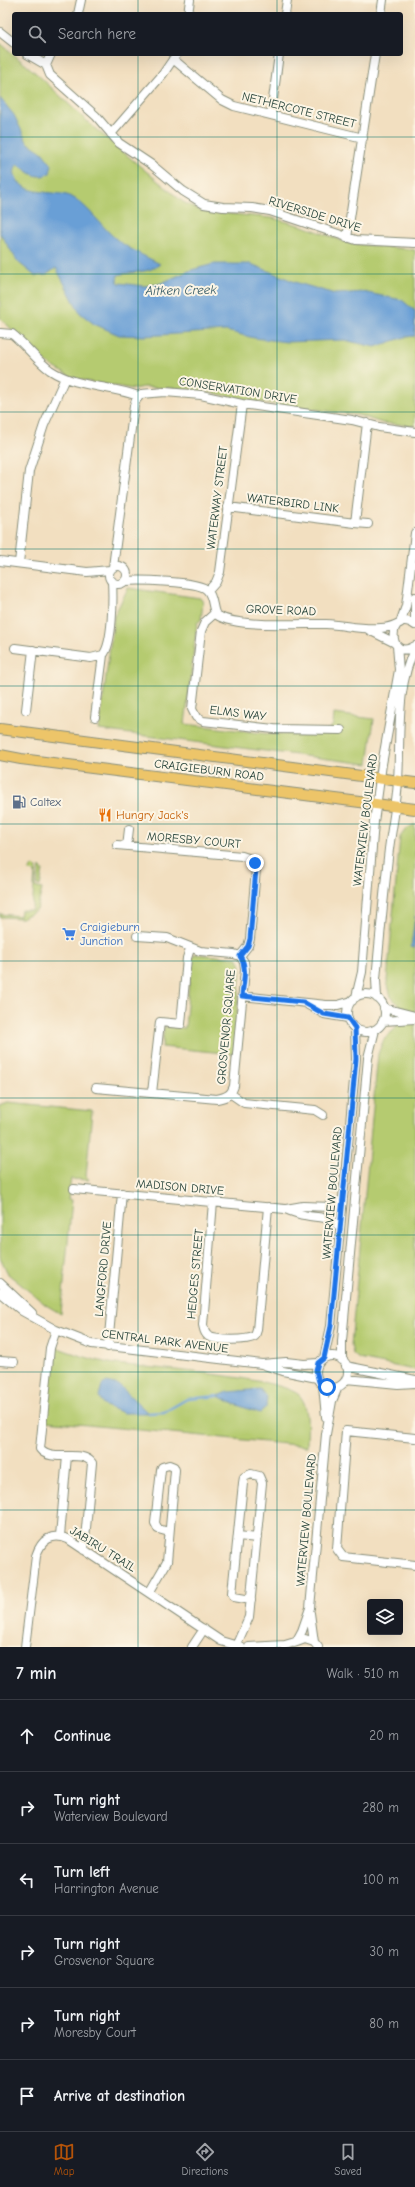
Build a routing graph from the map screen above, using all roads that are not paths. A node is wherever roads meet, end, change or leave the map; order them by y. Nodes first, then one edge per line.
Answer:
1 (81, 0) edge
2 (190, 0) edge
3 (287, 0) edge
4 (382, 0) edge
5 (78, 12) edge
6 (188, 12) edge
7 (285, 12) edge
8 (380, 12) edge
9 (0, 32) edge
10 (12, 41) edge
11 (30, 56) edge
12 (50, 56) edge
13 (175, 56) edge
14 (279, 56) edge
15 (375, 56) edge
16 (46, 65) junction
17 (271, 115) junction
18 (111, 134) junction
19 (363, 138) junction
20 (346, 238) junction
21 (415, 243) edge
22 (1, 331) edge
23 (65, 378) junction
24 (138, 396) junction
25 (242, 404) junction
26 (367, 423) junction
27 (415, 432) edge
28 (228, 507) junction
29 (355, 523) junction
30 (368, 524) dead end
31 (415, 537) edge
32 (116, 547) junction
33 (0, 561) edge
34 (19, 563) junction
35 (111, 569) junction
36 (88, 572) junction
37 (124, 576) junction
38 (111, 580) junction
39 (208, 591) junction
40 (415, 597) edge
41 (113, 604) junction
42 (215, 613) junction
43 (415, 621) edge
44 (399, 623) junction
45 (415, 625) edge
46 (365, 628) junction
47 (396, 644) junction
48 (415, 647) edge
49 (15, 648) dead end
50 (33, 650) junction
51 (103, 655) junction
52 (26, 710) dead end
53 (95, 716) dead end
54 (0, 729) edge
55 (341, 730) dead end
56 (0, 754) edge
57 (381, 778) junction
58 (398, 780) junction
59 (415, 783) edge
60 (377, 804) junction
61 (395, 806) junction
62 (415, 809) edge
63 (129, 830) dead end
64 (117, 845) dead end
65 (127, 846) junction
66 (137, 936) dead end
67 (190, 949) junction
68 (240, 956) junction
69 (242, 996) junction
70 (377, 998) junction
71 (354, 999) junction
72 (303, 1002) junction
73 (384, 1008) junction
74 (415, 1016) edge
75 (348, 1018) junction
76 (415, 1019) edge
77 (383, 1021) junction
78 (355, 1028) junction
79 (375, 1030) junction
80 (96, 1088) dead end
81 (152, 1093) junction
82 (231, 1094) junction
83 (324, 1115) dead end
84 (74, 1189) dead end
85 (122, 1194) junction
86 (343, 1199) junction
87 (213, 1202) junction
88 (268, 1207) junction
89 (285, 1209) junction
90 (340, 1227) junction
91 (0, 1283) edge
92 (0, 1293) edge
93 (45, 1324) junction
94 (56, 1330) junction
95 (108, 1347) junction
96 (0, 1361) edge
97 (321, 1361) junction
98 (14, 1362) dead end
99 (344, 1363) junction
100 (262, 1364) junction
101 (317, 1378) junction
102 (346, 1379) junction
103 (415, 1381) edge
104 (323, 1385) junction
105 (338, 1387) junction
106 (326, 1434) junction
107 (415, 1438) edge
108 (67, 1456) junction
109 (169, 1532) junction
110 (60, 1536) junction
111 (238, 1536) junction
112 (257, 1538) junction
113 (84, 1550) junction
114 (415, 1565) edge
115 (149, 1593) junction
116 (251, 1600) junction
117 (310, 1608) junction
118 (204, 1629) junction
119 (294, 1644) edge
120 (318, 1645) edge
121 (270, 1646) edge
122 (25, 1647) edge
123 (192, 1647) edge
124 (238, 1647) edge
125 (249, 1647) edge

1 - 5 street
2 - 6 street
3 - 7 street
4 - 8 street
9 - 10 street
11 - 16 street
12 - 16 street
13 - 17 street, NETHERCOTE STREET
13 - 18 street
14 - 17 street
15 - 19 street
16 - 18 street, RIVERSIDE DRIVE
17 - 19 street, NETHERCOTE STREET
18 - 20 street, RIVERSIDE DRIVE
19 - 20 street
20 - 21 street, RIVERSIDE DRIVE
22 - 23 street
23 - 24 street
23 - 34 street
24 - 25 street, CONSERVATION DRIVE
24 - 32 street
25 - 26 street, CONSERVATION DRIVE
25 - 28 street, WATERWAY STREET
26 - 27 street, CONSERVATION DRIVE
26 - 29 street, WATERBIRD LINK
28 - 29 street, WATERBIRD LINK
28 - 39 street, WATERWAY STREET
29 - 30 street, WATERBIRD LINK
31 - 44 street
32 - 35 street
32 - 37 street
33 - 34 street
34 - 36 street
35 - 36 street
35 - 37 street
35 - 38 street
36 - 38 street
37 - 38 street
37 - 39 street
37 - 41 street
38 - 41 street
39 - 42 street
40 - 43 street
41 - 51 street
42 - 46 street, GROVE ROAD
42 - 55 street, ELMS WAY
44 - 45 street, GROVE ROAD
44 - 46 street, GROVE ROAD
44 - 47 street, WATERVIEW BOULEVARD
46 - 47 street, GROVE ROAD
47 - 48 street
47 - 57 street, WATERVIEW BOULEVARD
48 - 58 street
49 - 50 street
50 - 51 street
50 - 52 street
51 - 53 street
54 - 57 main road, CRAIGIEBURN ROAD
56 - 60 main road, CRAIGIEBURN ROAD
57 - 58 main road, CRAIGIEBURN ROAD
57 - 60 street, WATERVIEW BOULEVARD
58 - 59 main road, CRAIGIEBURN ROAD
58 - 61 street
60 - 61 main road, CRAIGIEBURN ROAD
60 - 71 street, WATERVIEW BOULEVARD
61 - 62 main road, CRAIGIEBURN ROAD
61 - 70 street
63 - 65 street
64 - 65 street, MORESBY COURT
65 - 68 street, MORESBY COURT
66 - 67 street, GROSVENOR SQUARE
67 - 68 street, GROSVENOR SQUARE
67 - 81 street
68 - 69 street, GROSVENOR SQUARE
69 - 72 street
69 - 82 street, GROSVENOR SQUARE
70 - 71 street
70 - 73 street
71 - 72 street
71 - 75 street
72 - 75 street
73 - 74 street
73 - 77 street
75 - 78 street
76 - 77 street
77 - 79 street
78 - 79 street
78 - 86 street, WATERVIEW BOULEVARD
79 - 99 street, WATERVIEW BOULEVARD
80 - 81 street, GROSVENOR SQUARE
81 - 82 street, GROSVENOR SQUARE
82 - 83 street
84 - 85 street, MADISON DRIVE
85 - 87 street, MADISON DRIVE
85 - 95 street, LANGFORD DRIVE
86 - 89 street, MADISON DRIVE
86 - 90 street, WATERVIEW BOULEVARD
87 - 88 street, MADISON DRIVE
87 - 88 street, HEDGES STREET
88 - 89 street, MADISON DRIVE
89 - 90 street, MADISON DRIVE
90 - 97 street, WATERVIEW BOULEVARD
91 - 93 street, CENTRAL PARK AVENUE
92 - 93 street, CENTRAL PARK AVENUE
93 - 94 street, CENTRAL PARK AVENUE
94 - 95 street, CENTRAL PARK AVENUE
94 - 108 street
95 - 100 street, CENTRAL PARK AVENUE
96 - 98 street
97 - 99 street
97 - 100 street, CENTRAL PARK AVENUE
97 - 101 street
99 - 102 street
99 - 103 street
100 - 101 street, CENTRAL PARK AVENUE
101 - 104 street
102 - 103 street
102 - 105 street
104 - 105 street
104 - 106 street, WATERVIEW BOULEVARD
105 - 106 street, WATERVIEW BOULEVARD
106 - 117 street, WATERVIEW BOULEVARD
107 - 114 street
108 - 110 street
108 - 113 street
109 - 109 street
109 - 115 street
110 - 113 street, JABIRU TRAIL
110 - 122 street, JABIRU TRAIL
111 - 112 street
111 - 112 street
111 - 116 street
112 - 116 street
113 - 115 street, JABIRU TRAIL
115 - 118 street, JABIRU TRAIL
116 - 124 street
117 - 119 street, WATERVIEW BOULEVARD
117 - 120 street, WATERVIEW BOULEVARD
118 - 123 street
118 - 124 street, JABIRU TRAIL
119 - 120 street
119 - 121 street
121 - 125 street

